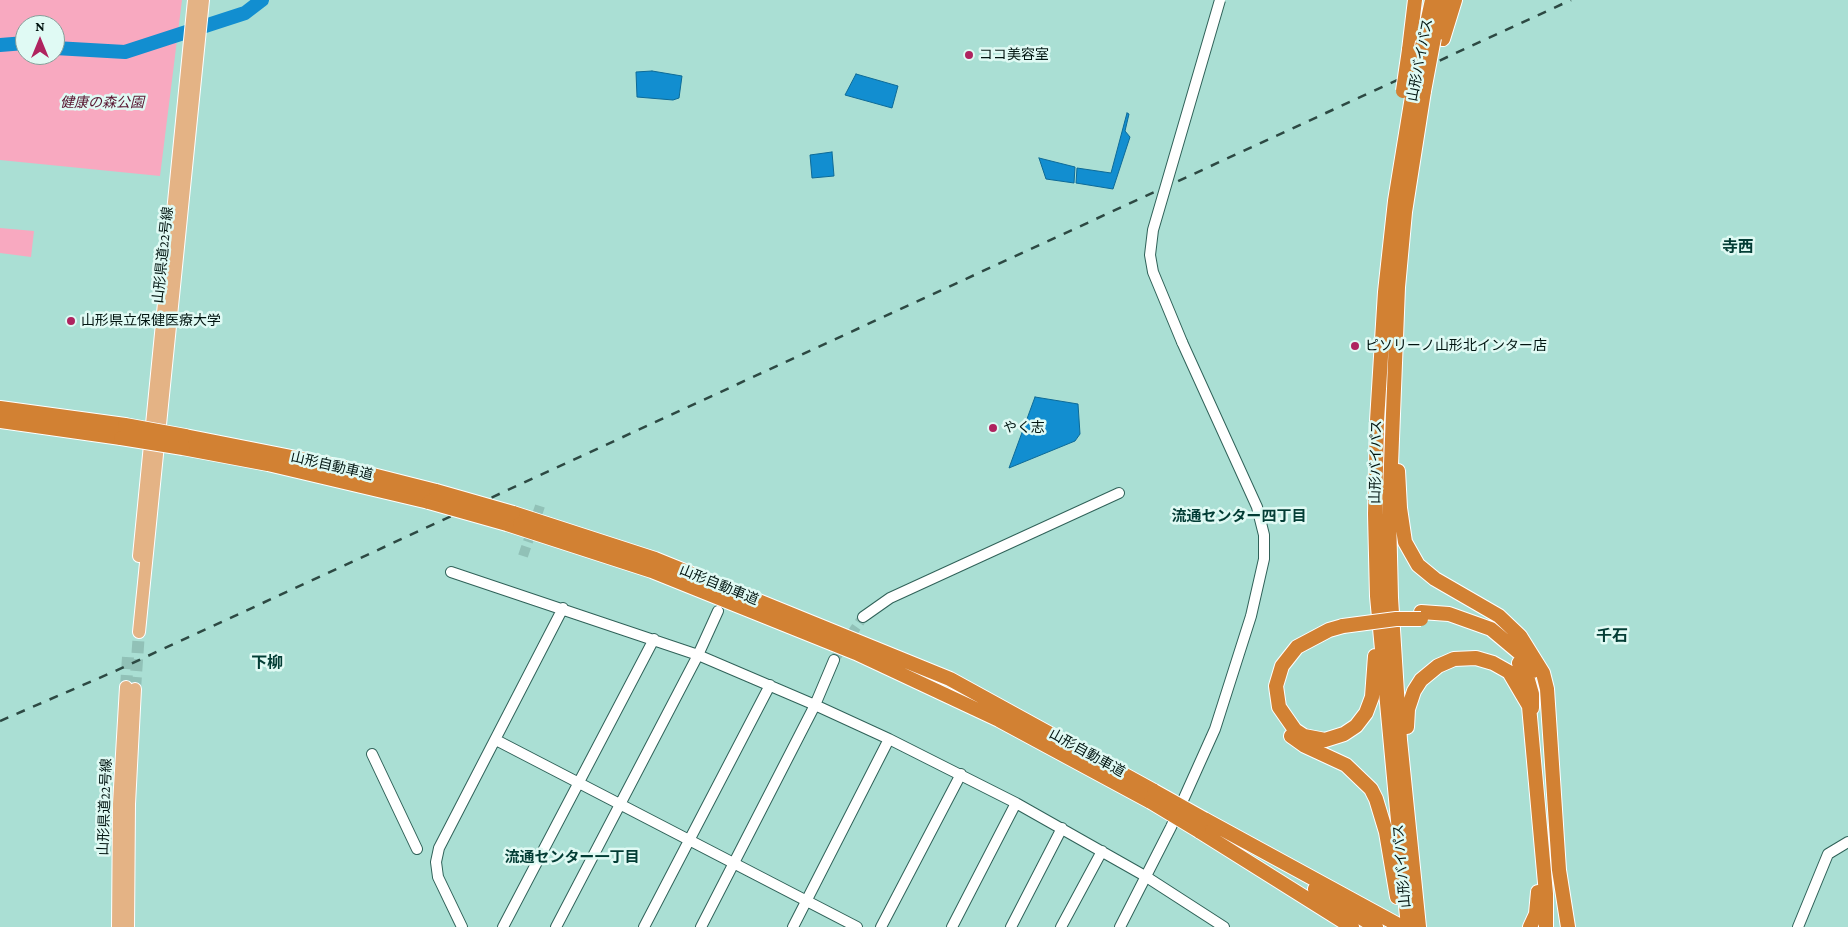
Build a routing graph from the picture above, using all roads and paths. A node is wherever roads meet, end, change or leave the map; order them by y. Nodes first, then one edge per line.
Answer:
1 (194, 0) edge
2 (203, 0) edge
3 (1220, 0) edge
4 (1415, 0) edge
5 (1432, 0) edge
6 (1442, 0) edge
7 (1455, 0) edge
8 (1433, 40) junction
9 (1418, 91) junction
10 (1398, 287) junction
11 (0, 408) edge
12 (0, 421) edge
13 (123, 431) junction
14 (1119, 493) dead end
15 (1375, 514) junction
16 (451, 572) dead end
17 (562, 608) junction
18 (718, 610) dead end
19 (863, 616) tunnel mouth
20 (1421, 616) junction
21 (1343, 622) junction
22 (654, 639) junction
23 (698, 655) junction
24 (834, 660) tunnel mouth
25 (770, 685) junction
26 (816, 704) junction
27 (1550, 729) junction
28 (889, 739) junction
29 (1532, 739) junction
30 (496, 740) junction
31 (372, 754) dead end
32 (961, 774) junction
33 (579, 783) junction
34 (619, 803) junction
35 (1016, 803) junction
36 (1202, 825) junction
37 (1062, 828) junction
38 (690, 840) junction
39 (1848, 842) edge
40 (417, 849) dead end
41 (1102, 850) junction
42 (1541, 851) junction
43 (734, 864) junction
44 (1559, 870) junction
45 (1145, 876) junction
46 (807, 901) junction
47 (1417, 903) junction
48 (1406, 912) junction
49 (1375, 922) edge
50 (1218, 925) edge
51 (118, 927) edge
52 (128, 927) edge
53 (462, 927) edge
54 (503, 927) edge
55 (556, 927) edge
56 (644, 927) edge
57 (701, 927) edge
58 (793, 927) edge
59 (857, 927) edge
60 (881, 927) edge
61 (952, 927) edge
62 (1011, 927) edge
63 (1061, 927) edge
64 (1120, 927) edge
65 (1352, 927) edge
66 (1402, 927) edge
67 (1408, 927) edge
68 (1419, 927) edge
69 (1530, 927) edge
70 (1546, 927) edge
71 (1553, 927) edge
72 (1568, 927) edge
73 (1798, 927) edge

1 - 2 main road, 山形県道22号線
3 - 45 street, bridge
4 - 9 highway, bridge
5 - 8 highway, 山形バイパス
6 - 8 highway, 山形バイパス
7 - 8 highway
8 - 9 highway, 山形バイパス, bridge
8 - 9 highway
9 - 10 highway, 山形バイパス
9 - 15 highway, 山形バイパス
10 - 27 highway
10 - 47 highway, 山形バイパス
11 - 13 highway, 山形自動車道
12 - 13 highway, 山形自動車道
13 - 36 highway, 山形自動車道, bridge
14 - 19 street
15 - 21 highway
15 - 48 highway, 山形バイパス
16 - 17 street
17 - 22 street
17 - 30 street
18 - 23 street
20 - 21 highway, bridge
20 - 27 highway
20 - 29 highway
21 - 48 highway
22 - 23 street
22 - 33 street
23 - 25 street
23 - 34 street
24 - 26 street
25 - 26 street
25 - 38 street
26 - 28 street
26 - 43 street
27 - 44 highway
28 - 32 street
28 - 46 street
29 - 42 highway
29 - 47 highway
30 - 33 street
30 - 53 street
31 - 40 street
32 - 35 street
32 - 60 street
33 - 34 street
33 - 54 street
34 - 38 street
34 - 55 street
35 - 37 street
35 - 61 street
36 - 49 highway, 山形自動車道
36 - 65 highway, 山形自動車道
37 - 41 street
37 - 62 street
38 - 43 street
38 - 56 street
39 - 73 street
41 - 45 street
41 - 63 street
42 - 69 highway
42 - 70 highway
43 - 46 street
43 - 57 street
44 - 71 highway
44 - 72 highway
45 - 50 street
45 - 64 street
46 - 58 street
46 - 59 street
47 - 68 highway, 山形バイパス
48 - 67 highway, 山形バイパス
49 - 66 highway, 山形自動車道
51 - 52 main road, 山形県道22号線

